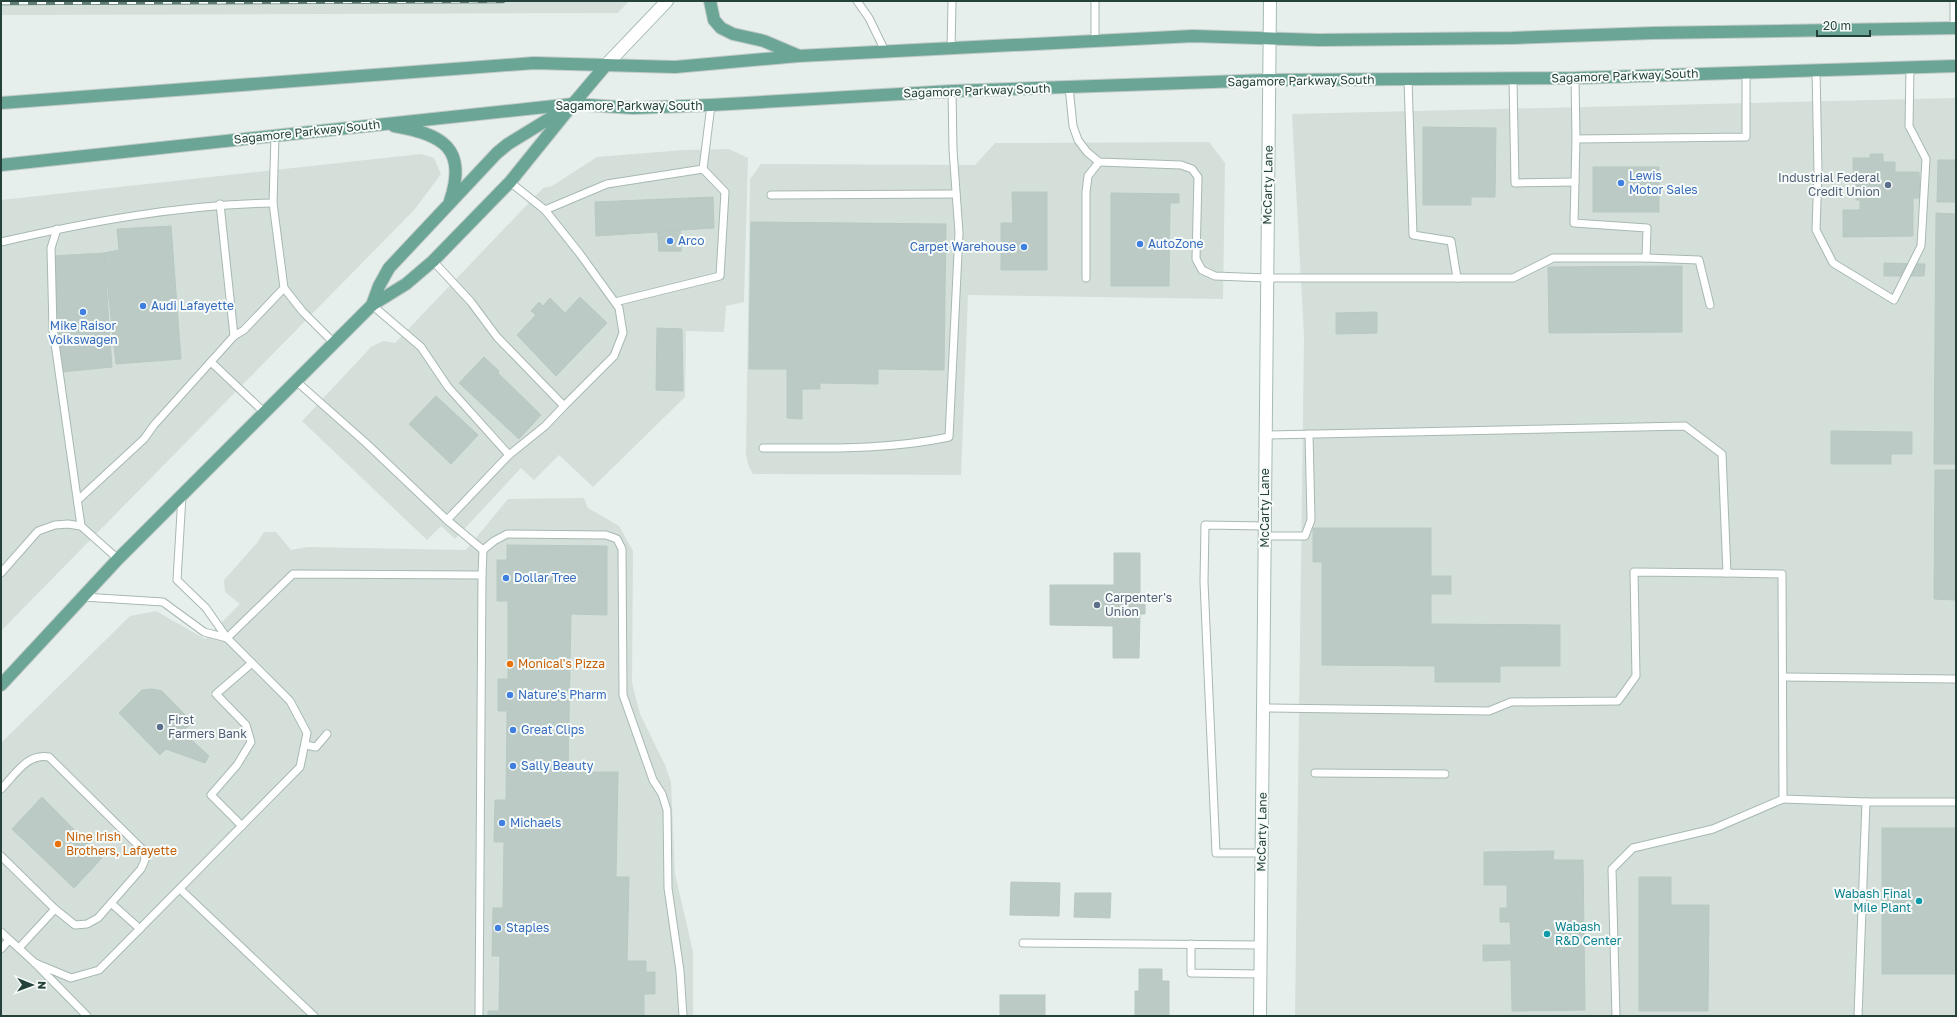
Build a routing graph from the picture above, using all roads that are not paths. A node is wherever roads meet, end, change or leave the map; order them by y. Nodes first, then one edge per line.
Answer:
1 (667, 1) edge
2 (710, 1) edge
3 (857, 1) edge
4 (952, 1) edge
5 (1095, 1) edge
6 (1270, 1) edge
7 (1954, 1) edge
8 (1955, 28) edge
9 (1270, 38) junction
10 (1095, 41) junction
11 (951, 49) junction
12 (885, 52) junction
13 (798, 56) junction
14 (606, 65) junction
15 (1956, 66) edge
16 (1910, 68) junction
17 (1816, 70) junction
18 (1746, 72) junction
19 (1575, 78) junction
20 (1408, 79) junction
21 (1513, 79) junction
22 (1270, 80) junction
23 (1069, 87) junction
24 (952, 91) junction
25 (1, 103) edge
26 (573, 104) junction
27 (712, 105) junction
28 (381, 124) junction
29 (275, 136) junction
30 (1576, 139) junction
31 (1099, 162) junction
32 (1, 165) edge
33 (703, 169) junction
34 (510, 182) junction
35 (1576, 182) junction
36 (956, 194) junction
37 (771, 195) dead end
38 (273, 203) junction
39 (220, 204) junction
40 (448, 205) junction
41 (545, 210) junction
42 (57, 229) junction
43 (1, 242) edge
44 (1646, 258) junction
45 (433, 261) junction
46 (1086, 278) dead end
47 (1268, 278) junction
48 (1457, 278) junction
49 (284, 288) junction
50 (615, 302) junction
51 (372, 305) junction
52 (1710, 305) dead end
53 (234, 336) junction
54 (334, 343) junction
55 (211, 362) junction
56 (296, 381) junction
57 (564, 406) junction
58 (265, 412) junction
59 (1309, 434) junction
60 (1266, 435) junction
61 (764, 448) dead end
62 (509, 455) junction
63 (182, 496) junction
64 (78, 500) junction
65 (447, 520) junction
66 (81, 526) junction
67 (1265, 531) junction
68 (484, 550) junction
69 (118, 559) junction
70 (1, 573) edge
71 (1727, 573) junction
72 (482, 576) junction
73 (83, 597) junction
74 (227, 638) junction
75 (252, 663) junction
76 (1784, 677) junction
77 (1956, 679) edge
78 (1, 685) edge
79 (1263, 708) junction
80 (327, 734) dead end
81 (305, 745) junction
82 (1315, 773) dead end
83 (1445, 774) dead end
84 (1, 789) edge
85 (1783, 799) junction
86 (1866, 802) junction
87 (1956, 802) edge
88 (242, 826) junction
89 (1261, 853) junction
90 (1, 856) edge
91 (180, 889) junction
92 (111, 903) junction
93 (55, 909) junction
94 (140, 929) junction
95 (1, 932) edge
96 (9, 940) junction
97 (1023, 943) dead end
98 (1191, 944) junction
99 (1260, 945) junction
100 (18, 948) junction
101 (1, 949) edge
102 (35, 963) junction
103 (1260, 974) junction
104 (87, 1016) edge
105 (314, 1016) edge
106 (479, 1016) edge
107 (683, 1016) edge
108 (1260, 1016) edge
109 (1616, 1016) edge
110 (1858, 1016) edge

1 - 14 main road
2 - 13 main road
3 - 12 lane
4 - 11 lane
5 - 10 lane
6 - 9 main road, McCarty Lane
7 - 8 lane
8 - 9 main road
9 - 10 main road
9 - 22 main road, McCarty Lane
10 - 11 main road
11 - 12 main road
12 - 13 main road
13 - 14 main road
14 - 25 main road
14 - 26 main road
15 - 16 main road, Sagamore Parkway South
16 - 17 main road, Sagamore Parkway South
16 - 17 lane
17 - 18 main road, Sagamore Parkway South
18 - 19 main road, Sagamore Parkway South
18 - 30 lane
19 - 21 main road, Sagamore Parkway South
19 - 30 lane
20 - 21 main road, Sagamore Parkway South
20 - 22 main road, Sagamore Parkway South
20 - 48 lane
21 - 35 lane
22 - 23 main road, Sagamore Parkway South
22 - 47 main road, McCarty Lane
23 - 24 main road, Sagamore Parkway South
23 - 31 lane
24 - 27 main road, Sagamore Parkway South
24 - 36 lane
26 - 27 main road, Sagamore Parkway South
26 - 28 main road, Sagamore Parkway South
26 - 34 main road
26 - 40 main road
27 - 33 lane
28 - 29 main road, Sagamore Parkway South
28 - 40 main road
29 - 32 main road, Sagamore Parkway South
29 - 38 lane
30 - 35 lane
31 - 46 lane
31 - 47 lane
33 - 41 lane
33 - 50 lane
34 - 41 lane
34 - 45 main road
35 - 44 lane
36 - 37 lane
36 - 61 lane
38 - 39 lane
38 - 49 lane
39 - 42 lane
39 - 53 lane
40 - 51 main road
41 - 50 lane
42 - 43 lane
42 - 64 lane
44 - 48 lane
44 - 52 lane
45 - 51 main road
45 - 57 lane
47 - 48 lane
47 - 60 main road, McCarty Lane
49 - 53 lane
49 - 54 lane
50 - 57 lane
51 - 54 main road
51 - 62 lane
53 - 55 lane
54 - 56 main road
55 - 58 lane
55 - 64 lane
56 - 58 main road
56 - 65 lane
57 - 62 lane
58 - 63 main road
59 - 60 lane
59 - 67 lane
59 - 71 lane
60 - 67 main road, McCarty Lane
62 - 65 lane
63 - 69 main road
63 - 74 lane
64 - 66 lane
65 - 68 lane
66 - 69 lane
66 - 70 lane
67 - 79 main road, McCarty Lane
67 - 89 lane
68 - 72 lane
68 - 107 lane
69 - 73 main road
71 - 76 lane
71 - 79 lane
72 - 74 lane
72 - 106 lane
73 - 74 lane
73 - 78 main road
74 - 75 lane
75 - 81 lane
75 - 88 lane
76 - 77 lane
76 - 85 lane
79 - 89 main road, McCarty Lane
80 - 81 lane
81 - 88 lane
82 - 83 lane
84 - 92 lane
85 - 86 lane
85 - 109 lane
86 - 87 lane
86 - 110 lane
88 - 91 lane
89 - 99 main road, McCarty Lane
90 - 93 lane
91 - 94 lane
91 - 105 lane
92 - 93 lane
92 - 94 lane
93 - 100 lane
94 - 102 lane
95 - 96 lane
96 - 100 lane
96 - 101 lane
97 - 98 lane
98 - 99 lane
98 - 103 lane
99 - 103 main road, McCarty Lane
100 - 102 lane
102 - 104 lane
103 - 108 main road, McCarty Lane

